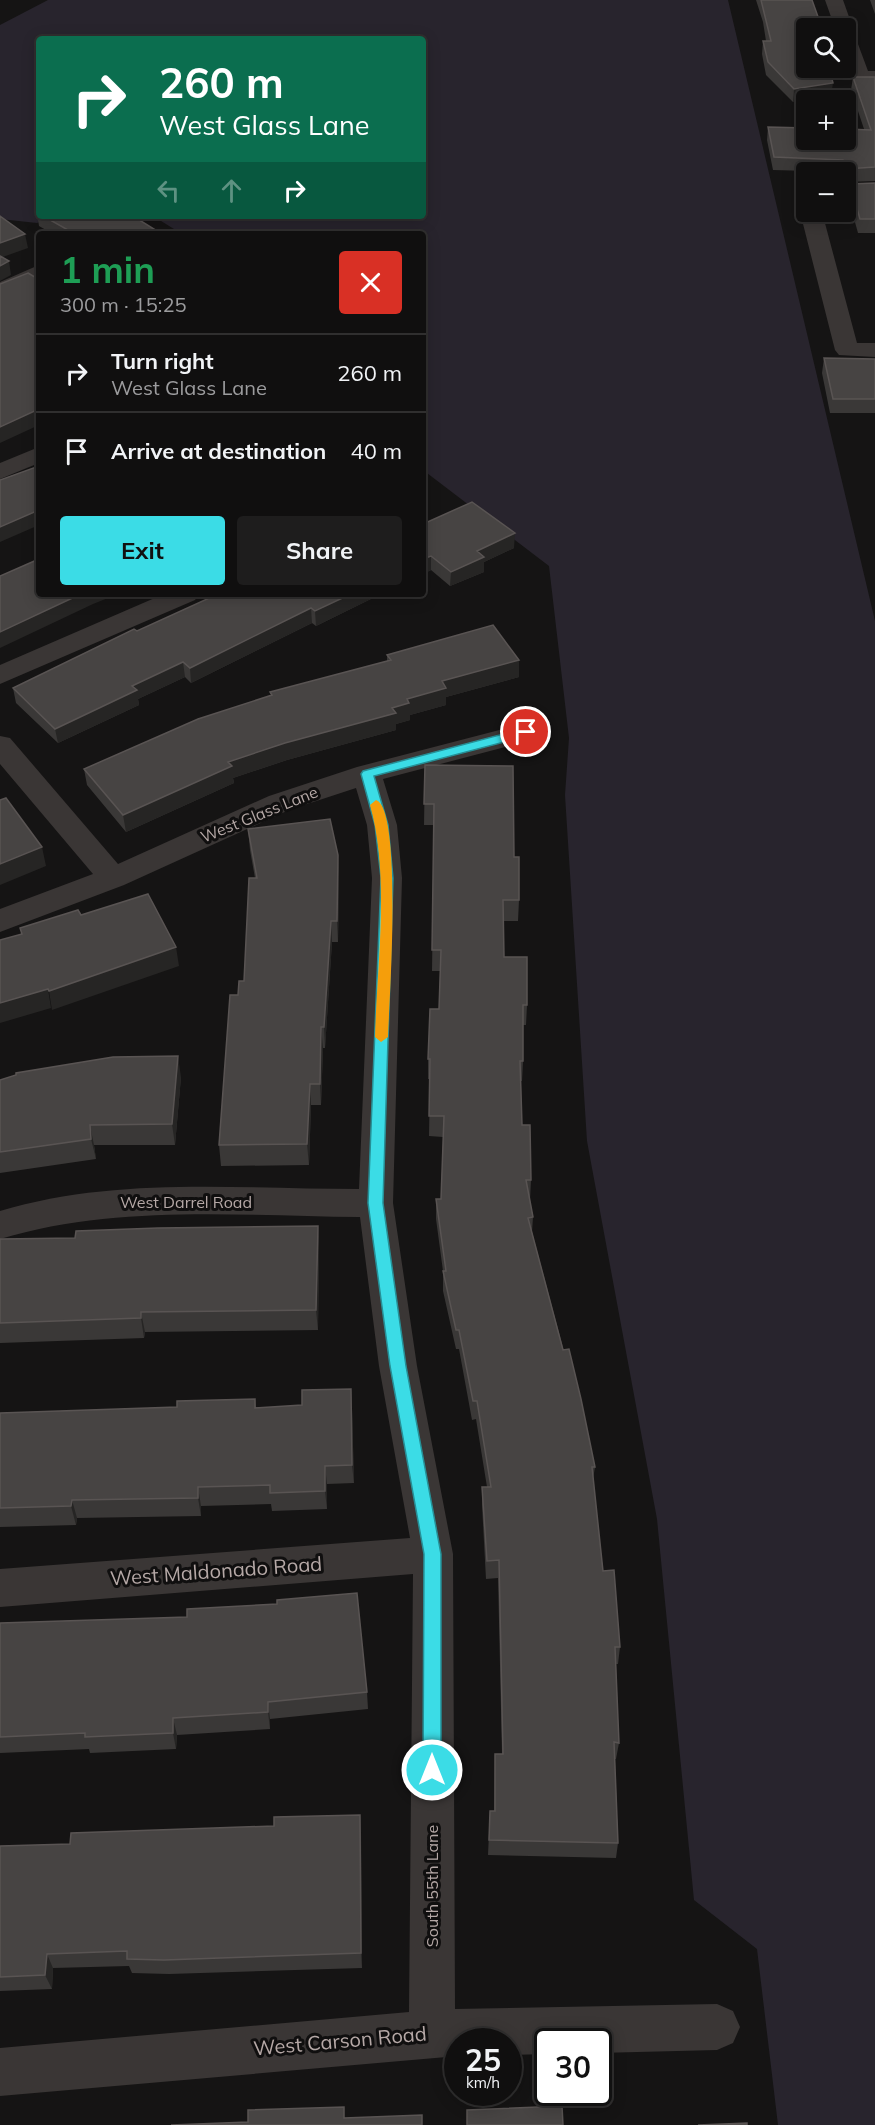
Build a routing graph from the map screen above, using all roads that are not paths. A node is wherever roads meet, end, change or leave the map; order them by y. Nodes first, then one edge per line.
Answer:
1 (834, 0) edge
2 (840, 18) edge
3 (856, 56) edge
4 (867, 77) edge
5 (856, 189) edge
6 (875, 189) edge
7 (814, 222) edge
8 (36, 273) edge
9 (0, 291) edge
10 (875, 350) edge
11 (36, 455) edge
12 (0, 471) edge
13 (179, 597) edge
14 (0, 675) edge
15 (526, 732) dead end
16 (0, 745) edge
17 (367, 774) junction
18 (113, 878) junction
19 (0, 921) edge
20 (376, 1203) junction
21 (0, 1225) edge
22 (433, 1554) junction
23 (0, 1588) edge
24 (717, 2027) dead end
25 (432, 2033) junction
26 (0, 2072) edge

1 - 2 street
3 - 4 street
5 - 6 street
7 - 10 street
8 - 9 street
11 - 12 street
13 - 14 street
15 - 17 street, West Glass Lane
16 - 18 street
17 - 18 street, West Glass Lane
17 - 20 street, South 55th Lane
18 - 19 street, West Glass Lane
20 - 21 street, West Darrel Road
20 - 22 street, South 55th Lane
22 - 23 street, West Maldonado Road
22 - 25 street, South 55th Lane
24 - 25 street, West Carson Road
25 - 26 street, West Carson Road

